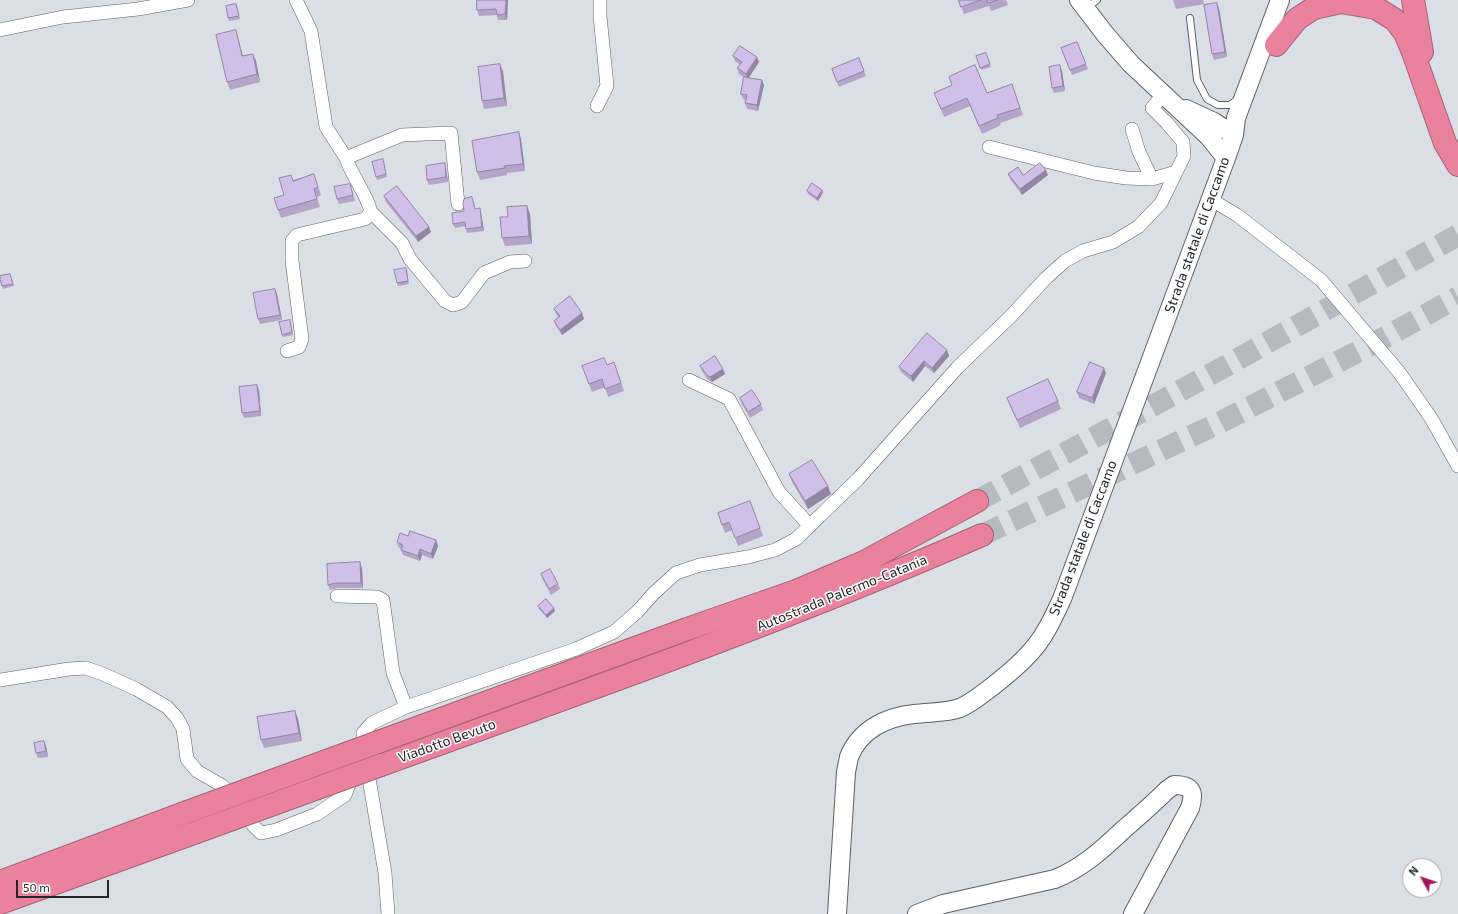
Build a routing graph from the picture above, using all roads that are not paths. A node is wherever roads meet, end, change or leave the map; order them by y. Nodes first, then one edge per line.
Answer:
1 (188, 0) edge
2 (296, 0) edge
3 (600, 0) edge
4 (1280, 0) edge
5 (1292, 0) edge
6 (1413, 0) edge
7 (1084, 2) edge
8 (1371, 4) edge
9 (1190, 18) dead end
10 (0, 30) edge
11 (1276, 45) junction
12 (1245, 95) junction
13 (1168, 99) junction
14 (1430, 99) junction
15 (597, 106) dead end
16 (1235, 127) junction
17 (1132, 129) dead end
18 (1212, 129) junction
19 (989, 147) dead end
20 (346, 158) junction
21 (1226, 158) junction
22 (1458, 165) edge
23 (1176, 172) junction
24 (1152, 179) junction
25 (1210, 199) junction
26 (458, 204) dead end
27 (371, 212) junction
28 (525, 261) dead end
29 (287, 351) dead end
30 (689, 380) dead end
31 (1458, 466) edge
32 (977, 501) tunnel mouth
33 (810, 526) junction
34 (982, 535) tunnel mouth
35 (337, 596) dead end
36 (687, 629) joint
37 (701, 649) joint
38 (0, 680) edge
39 (406, 707) junction
40 (364, 748) junction
41 (0, 882) edge
42 (0, 903) edge
43 (388, 914) edge
44 (837, 914) edge
45 (917, 914) edge
46 (1133, 914) edge

1 - 10 street
2 - 20 street
3 - 15 street
4 - 12 main road, Strada statale di Caccamo
5 - 11 main road, Strada statale di Caccamo
6 - 14 highway
7 - 13 main road
8 - 11 highway
8 - 14 highway
9 - 12 lane
11 - 16 main road, Strada statale di Caccamo
12 - 16 main road, Strada statale di Caccamo
13 - 18 main road
13 - 23 street
14 - 22 highway
16 - 18 main road
16 - 21 main road, Strada statale di Caccamo
17 - 24 street
18 - 21 main road
19 - 24 street
20 - 26 street
20 - 27 street
21 - 25 main road, Strada statale di Caccamo
23 - 24 street
23 - 33 street
25 - 31 street
25 - 44 main road, Strada statale di Caccamo
27 - 28 street
27 - 29 street
30 - 33 street
32 - 36 highway, Autostrada Palermo-Catania
33 - 39 street
34 - 37 highway, Autostrada Palermo-Catania
35 - 39 street
36 - 41 highway, Viadotto Bevuto, bridge
37 - 42 highway, Viadotto Bevuto, bridge
38 - 40 street
39 - 40 street
40 - 43 street
45 - 46 main road

